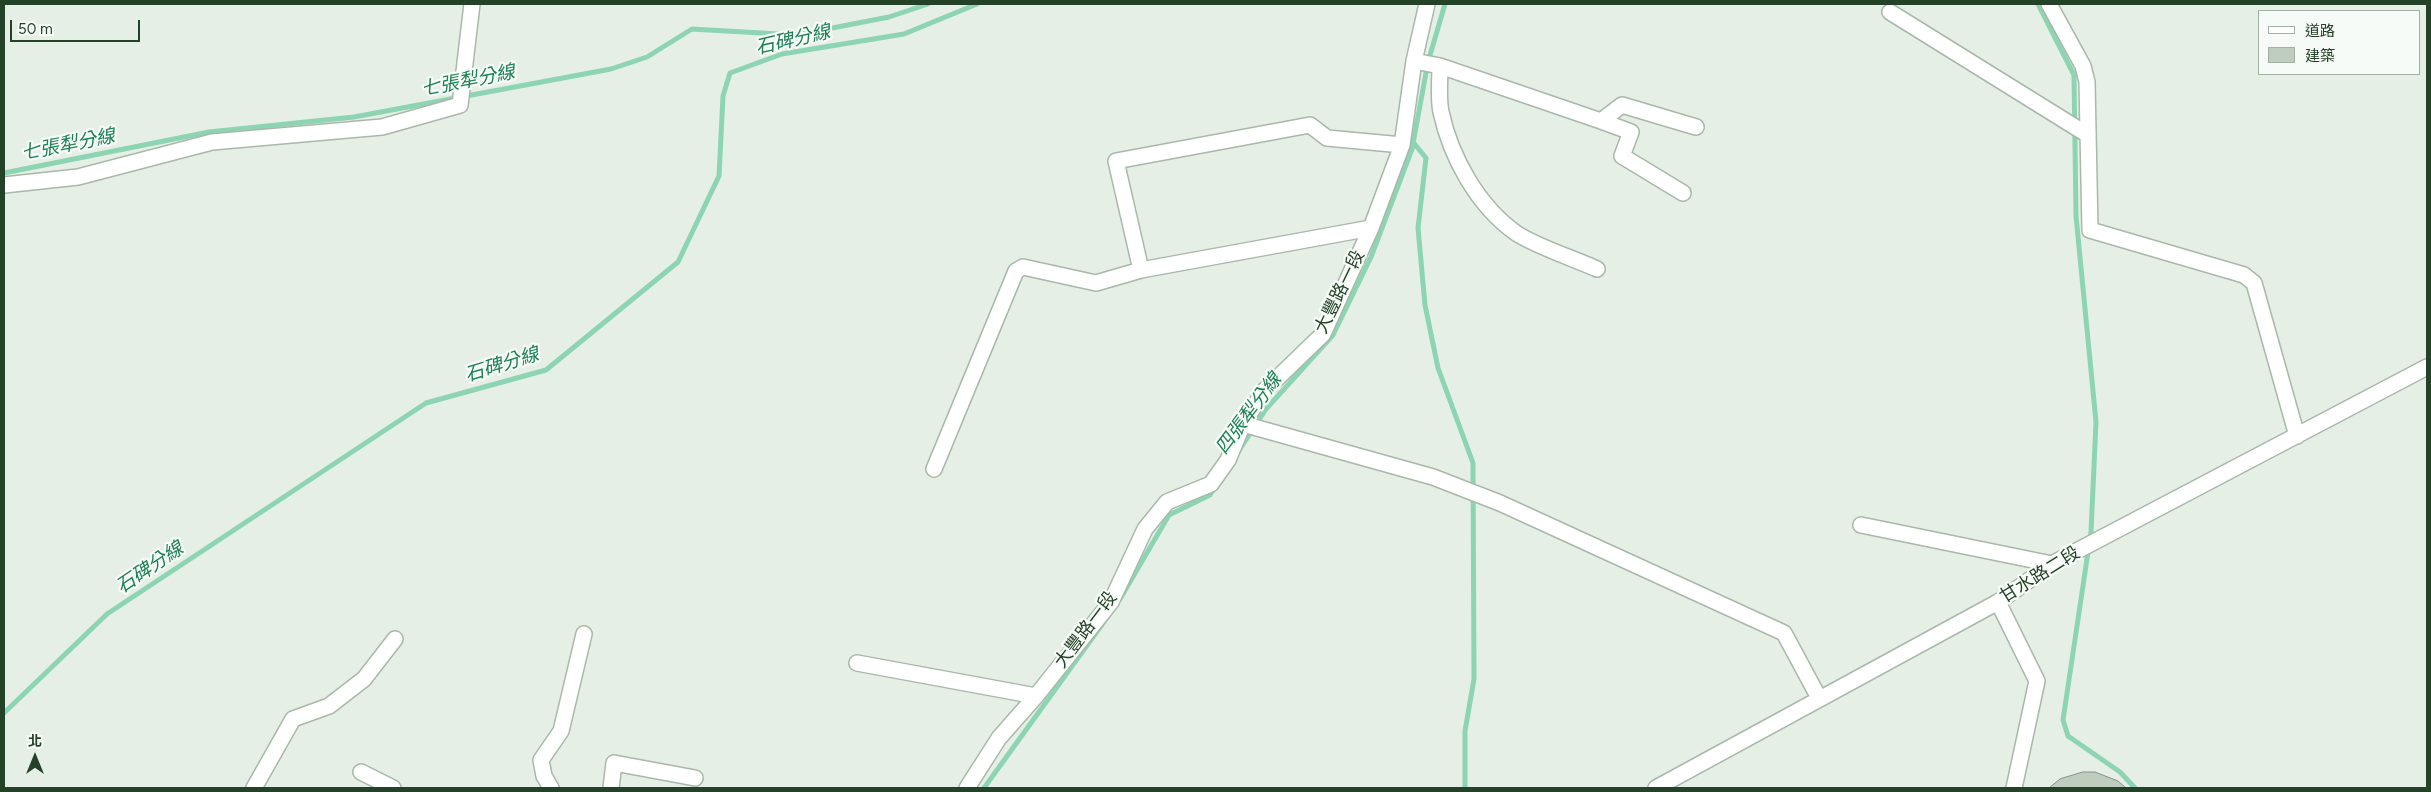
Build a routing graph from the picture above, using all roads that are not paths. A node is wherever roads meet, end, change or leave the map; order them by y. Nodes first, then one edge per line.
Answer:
1 (472, 4) edge
2 (1427, 4) edge
3 (2049, 4) edge
4 (1890, 12) dead end
5 (1414, 61) junction
6 (1440, 66) junction
7 (1601, 121) junction
8 (1696, 127) dead end
9 (2088, 135) junction
10 (1402, 145) junction
11 (4, 185) edge
12 (1683, 193) dead end
13 (1370, 228) junction
14 (1597, 269) dead end
15 (1141, 270) junction
16 (2427, 367) edge
17 (1243, 424) junction
18 (2297, 436) junction
19 (934, 469) dead end
20 (1861, 525) dead end
21 (2052, 564) junction
22 (1998, 602) junction
23 (584, 634) dead end
24 (395, 639) dead end
25 (857, 663) dead end
26 (1036, 696) junction
27 (1820, 698) junction
28 (361, 772) dead end
29 (696, 778) dead end
30 (254, 788) edge
31 (393, 788) edge
32 (551, 788) edge
33 (611, 788) edge
34 (966, 788) edge
35 (1656, 788) edge
36 (2014, 788) edge

1 - 11 street
2 - 5 street, 大豐路一段
3 - 9 street
4 - 9 street
5 - 6 street
5 - 10 street, 大豐路一段
6 - 7 street
6 - 14 street
7 - 8 street
7 - 12 street
9 - 18 street
10 - 13 street, 大豐路一段
10 - 15 street
13 - 15 street
13 - 17 street, 大豐路一段
15 - 19 street
16 - 18 street, 甘水路二段
17 - 26 street, 大豐路一段
17 - 27 street
18 - 21 street, 甘水路二段
20 - 21 street
21 - 22 street, 甘水路二段
22 - 27 street, 甘水路二段
22 - 36 street
23 - 32 street
24 - 30 street
25 - 26 street
26 - 34 street, 大豐路一段
27 - 35 street, 甘水路二段
28 - 31 street
29 - 33 street

